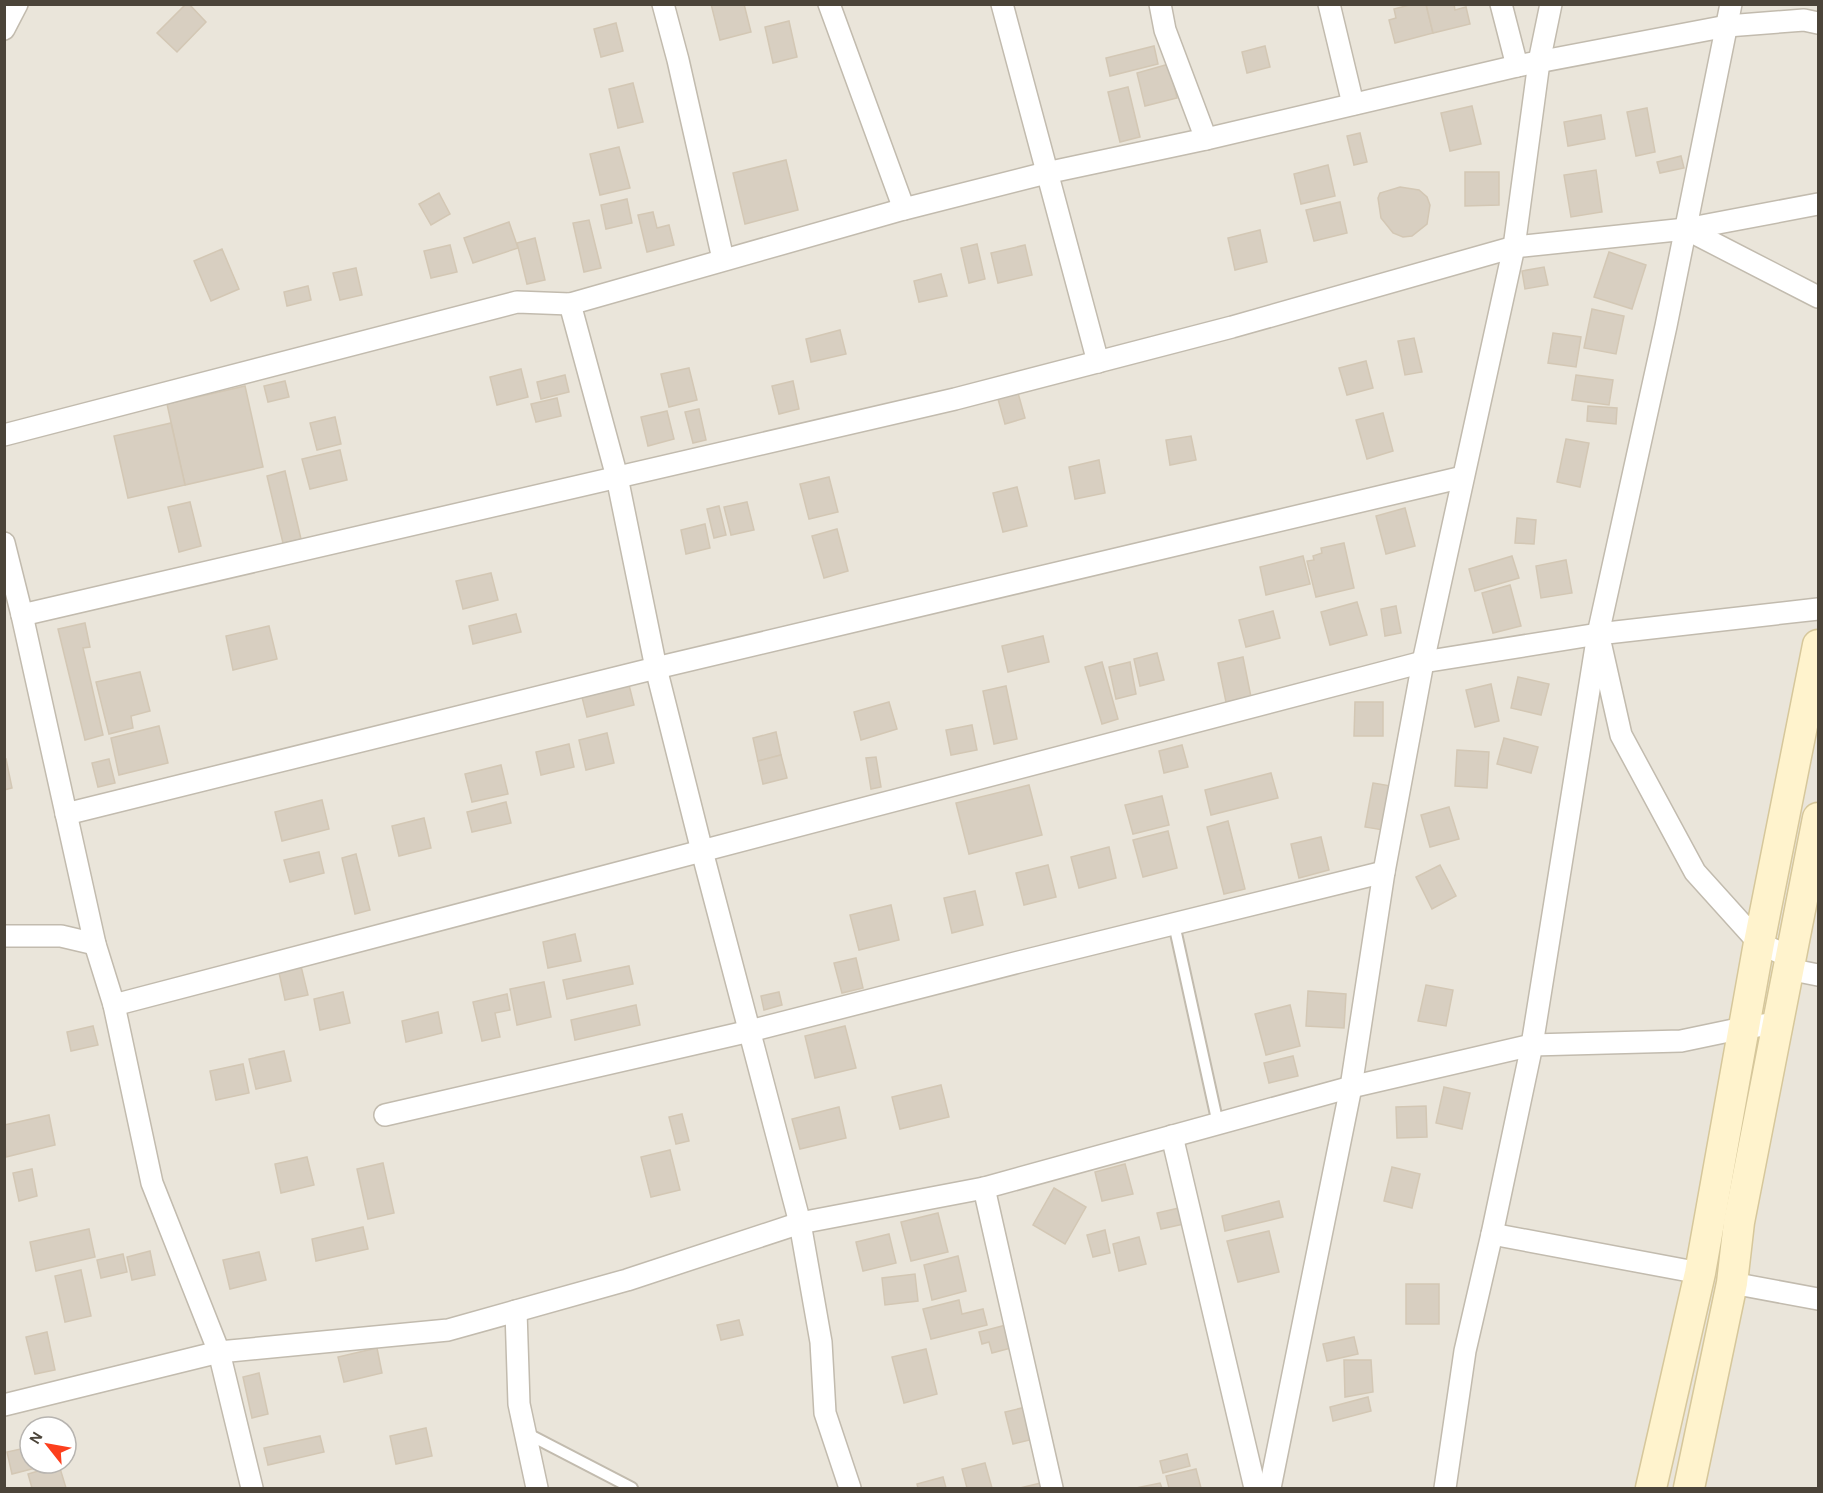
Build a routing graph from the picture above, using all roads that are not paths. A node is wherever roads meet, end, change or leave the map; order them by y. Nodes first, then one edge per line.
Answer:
1 (17, 4) edge
2 (663, 4) edge
3 (829, 4) edge
4 (1002, 4) edge
5 (1160, 4) edge
6 (1329, 4) edge
7 (1501, 4) edge
8 (1551, 4) edge
9 (1731, 4) edge
10 (1814, 17) edge
11 (1727, 26) junction
12 (4, 29) edge
13 (1539, 62) junction
14 (1517, 66) junction
15 (1353, 104) junction
16 (1206, 139) junction
17 (1046, 172) junction
18 (1818, 204) edge
19 (904, 209) junction
20 (1686, 229) junction
21 (1514, 247) junction
22 (723, 259) junction
23 (1818, 297) edge
24 (570, 304) junction
25 (1098, 362) junction
26 (4, 435) edge
27 (617, 477) junction
28 (1463, 477) junction
29 (4, 543) edge
30 (1818, 609) edge
31 (22, 615) junction
32 (1598, 634) junction
33 (1818, 645) edge
34 (1423, 662) junction
35 (656, 668) junction
36 (66, 814) junction
37 (1818, 818) edge
38 (702, 851) junction
39 (1384, 872) junction
40 (1812, 889) edge
41 (1173, 924) junction
42 (4, 936) edge
43 (1759, 943) junction
44 (95, 944) junction
45 (1789, 963) junction
46 (1818, 975) edge
47 (114, 1005) junction
48 (1778, 1023) junction
49 (1743, 1028) junction
50 (750, 1031) junction
51 (1532, 1046) junction
52 (1351, 1087) junction
53 (385, 1115) dead end
54 (1218, 1124) junction
55 (1172, 1136) junction
56 (984, 1188) junction
57 (800, 1223) junction
58 (1492, 1234) junction
59 (1700, 1273) junction
60 (1732, 1283) junction
61 (1818, 1299) edge
62 (516, 1311) junction
63 (219, 1352) junction
64 (4, 1405) edge
65 (525, 1433) junction
66 (252, 1488) edge
67 (537, 1488) edge
68 (632, 1488) edge
69 (850, 1488) edge
70 (1052, 1488) edge
71 (1255, 1488) edge
72 (1270, 1488) edge
73 (1445, 1488) edge
74 (1651, 1488) edge
75 (1689, 1488) edge

1 - 12 street
2 - 22 street
3 - 19 street
4 - 17 street
5 - 16 street
6 - 15 street
7 - 14 street
8 - 13 street
9 - 11 street
10 - 11 street
11 - 13 street
11 - 20 street
13 - 14 street
13 - 21 street
14 - 15 street
15 - 16 street
16 - 17 street
17 - 19 street
17 - 25 street
18 - 20 street
19 - 22 street
20 - 21 street
20 - 23 street
20 - 32 street
21 - 25 street
21 - 28 street
22 - 24 street
24 - 26 street
24 - 27 street
25 - 27 street
27 - 31 street
27 - 35 street
28 - 34 street
28 - 35 street
29 - 31 street
30 - 32 street
31 - 36 street
32 - 34 street
32 - 43 street
32 - 51 street
33 - 43 main road
34 - 38 street
34 - 39 street
35 - 36 street
35 - 38 street
36 - 44 street
37 - 40 main road
38 - 47 street
38 - 50 street
39 - 41 street
39 - 52 street
40 - 45 main road
41 - 50 street
41 - 54 lane
42 - 44 street
43 - 45 street
43 - 49 main road
44 - 47 street
45 - 46 street
45 - 48 main road
47 - 63 street
48 - 49 street
48 - 60 main road
49 - 51 street
49 - 59 main road
50 - 53 street
50 - 57 street
51 - 52 street
51 - 58 street
52 - 54 street
52 - 72 street
54 - 55 street
55 - 56 street
55 - 71 street
56 - 57 street
56 - 70 street
57 - 62 street
57 - 69 street
58 - 59 street
58 - 73 street
59 - 74 main road
60 - 61 street
60 - 75 main road
62 - 63 street
62 - 65 street
63 - 64 street
63 - 66 street
65 - 67 street
65 - 68 lane

